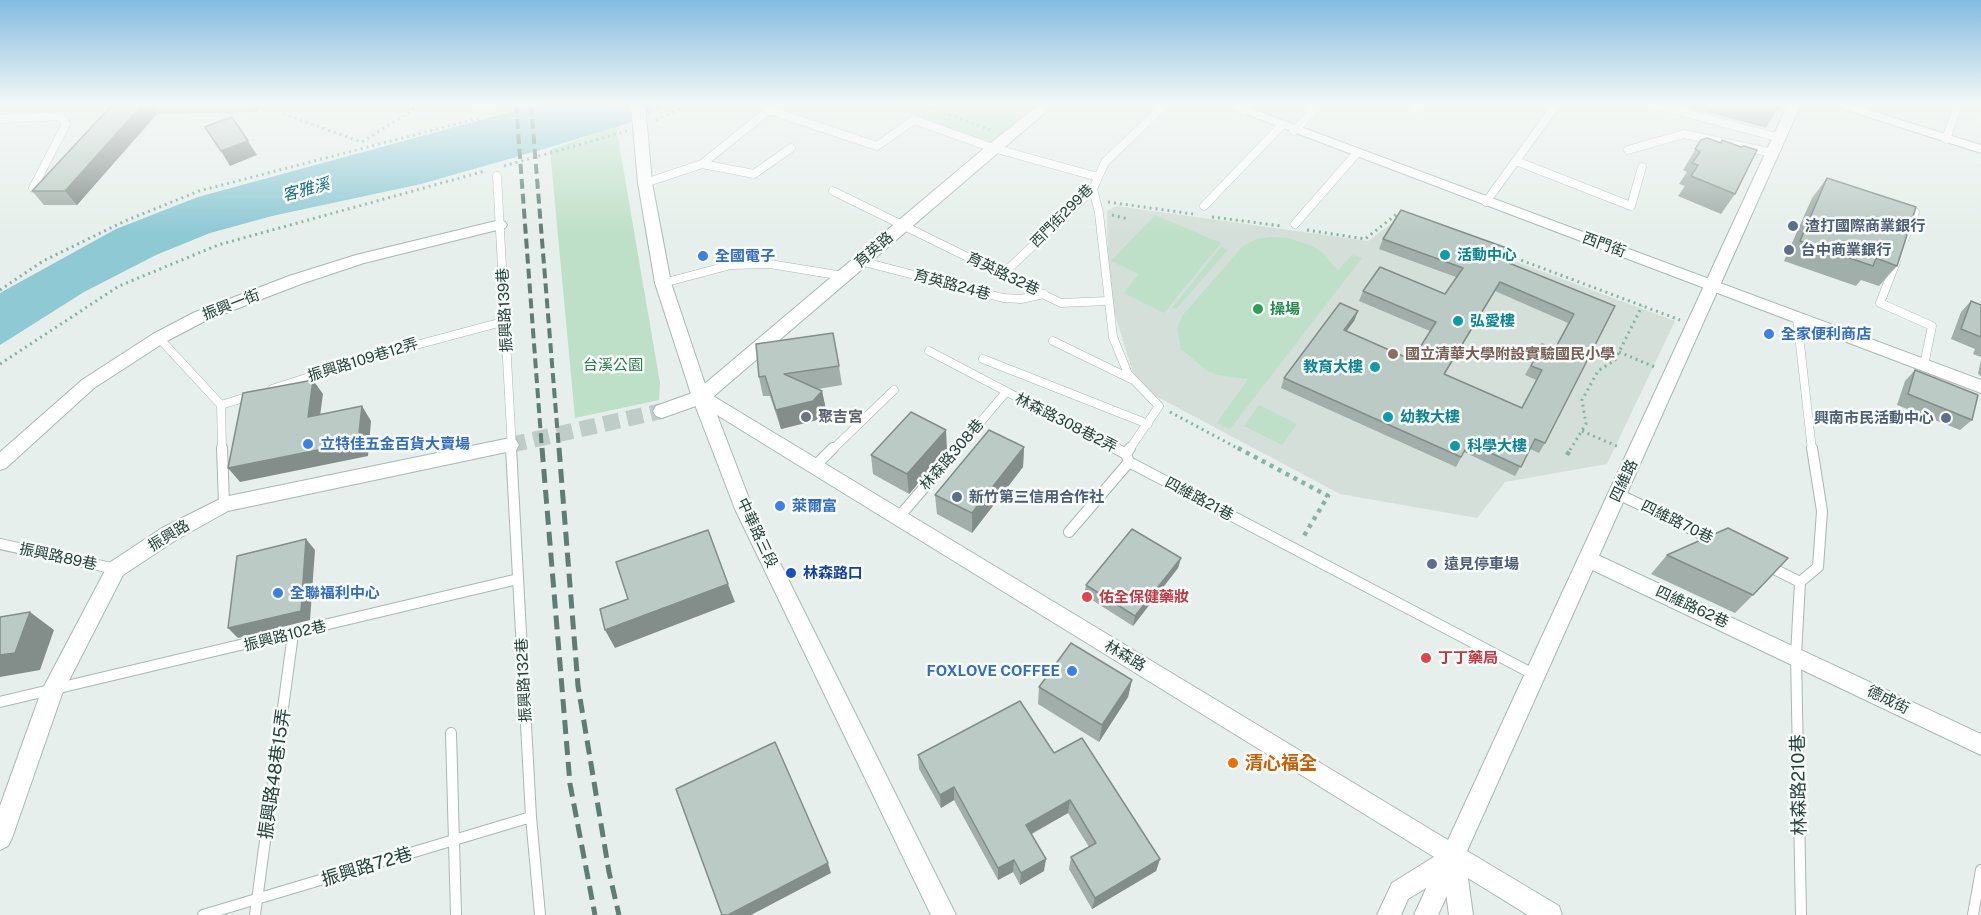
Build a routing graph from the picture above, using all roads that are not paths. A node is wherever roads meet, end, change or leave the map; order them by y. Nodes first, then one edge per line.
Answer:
1 (1776, 146) edge
2 (54, 147) edge
3 (642, 147) edge
4 (723, 147) edge
5 (991, 147) edge
6 (1013, 147) edge
7 (1120, 147) edge
8 (1267, 147) edge
9 (1337, 147) edge
10 (1526, 147) edge
11 (1640, 147) edge
12 (791, 148) dead end
13 (1628, 150) dead end
14 (1356, 154) junction
15 (1516, 161) junction
16 (702, 164) junction
17 (1642, 167) dead end
18 (497, 176) dead end
19 (1098, 177) junction
20 (645, 183) junction
21 (33, 188) edge
22 (1093, 189) junction
23 (833, 191) dead end
24 (1486, 202) junction
25 (1204, 206) dead end
26 (1915, 212) edge
27 (500, 225) junction
28 (903, 225) junction
29 (1294, 226) road end
30 (861, 261) junction
31 (1003, 274) junction
32 (843, 276) junction
33 (663, 283) junction
34 (1713, 285) junction
35 (1044, 294) junction
36 (1107, 301) junction
37 (1797, 318) junction
38 (506, 321) junction
39 (159, 338) junction
40 (1053, 341) dead end
41 (929, 351) dead end
42 (983, 359) dead end
43 (1924, 365) junction
44 (1131, 379) junction
45 (1981, 387) edge
46 (894, 390) dead end
47 (1006, 392) junction
48 (700, 397) junction
49 (221, 405) junction
50 (662, 411) tunnel mouth
51 (1148, 424) junction
52 (756, 431) junction
53 (510, 445) junction
54 (725, 458) junction
55 (1127, 458) junction
56 (0, 463) edge
57 (814, 466) junction
58 (1618, 494) junction
59 (224, 504) junction
60 (898, 518) junction
61 (1069, 532) dead end
62 (0, 544) edge
63 (1725, 546) edge
64 (1589, 559) junction
65 (1757, 561) edge
66 (116, 569) junction
67 (518, 579) junction
68 (1800, 582) junction
69 (293, 634) junction
70 (1796, 655) junction
71 (1536, 676) junction
72 (51, 692) junction
73 (0, 702) edge
74 (451, 733) dead end
75 (1981, 745) edge
76 (531, 817) junction
77 (0, 838) edge
78 (454, 841) junction
79 (1453, 857) junction
80 (1981, 870) edge
81 (258, 900) junction
82 (203, 915) edge
83 (255, 915) edge
84 (456, 915) edge
85 (540, 915) edge
86 (944, 915) edge
87 (1389, 915) edge
88 (1426, 915) edge
89 (1461, 915) edge
90 (1550, 915) edge
91 (1801, 915) edge
92 (1973, 915) edge

1 - 34 street, 四維路
2 - 21 lane
3 - 20 street, 中華路三段
4 - 16 lane
5 - 28 street, 育英路
6 - 19 lane
7 - 19 lane, 西門街299巷
8 - 25 lane
9 - 14 street, 西門街
10 - 15 lane
11 - 13 lane
12 - 16 lane
14 - 24 street, 西門街
14 - 29 lane
15 - 17 lane
15 - 24 lane
16 - 20 lane
18 - 27 lane, 振興路139巷
19 - 22 lane, 西門街299巷
20 - 33 street, 中華路三段
22 - 31 lane, 西門街299巷
22 - 36 lane
23 - 28 lane, 育英路32巷
24 - 34 street, 西門街
26 - 43 lane
27 - 38 lane, 振興路139巷
27 - 39 street, 振興一街
28 - 30 street, 育英路
28 - 31 lane, 育英路32巷
30 - 32 street, 育英路
30 - 35 lane, 育英路24巷
31 - 35 lane, 育英路32巷
32 - 33 lane
32 - 48 street, 育英路
33 - 48 street, 中華路三段
34 - 37 street, 西門街
34 - 58 street, 四維路
35 - 36 lane, 育英路32巷
36 - 44 lane
37 - 43 street, 西門街
37 - 68 lane
38 - 49 lane, 振興路109巷12弄
38 - 53 lane, 振興路139巷
39 - 49 lane
39 - 56 street, 振興一街
40 - 44 lane
41 - 47 lane, 林森路308巷2弄
42 - 51 lane
43 - 45 street, 西門街
44 - 51 lane
46 - 57 lane
47 - 55 lane, 林森路308巷2弄
47 - 60 lane, 林森路308巷
48 - 50 street
48 - 52 street, 林森路
48 - 54 street, 中華路三段
49 - 59 lane
51 - 55 lane
52 - 54 street
52 - 57 street, 林森路
53 - 59 street, 振興路
53 - 67 lane, 振興路132巷
54 - 86 street, 中華路三段
55 - 61 lane
55 - 71 lane, 四維路21巷
57 - 60 street, 林森路
58 - 63 lane, 四維路70巷
58 - 64 street, 四維路
59 - 66 street, 振興路
60 - 79 street, 林森路
62 - 66 lane, 振興路89巷
64 - 70 street, 四維路62巷
64 - 71 street, 四維路
65 - 68 lane
66 - 72 street, 振興路
67 - 69 lane, 振興路102巷
67 - 76 lane, 振興路132巷
68 - 70 lane, 林森路210巷
69 - 72 lane, 振興路102巷
69 - 81 lane, 振興路48巷15弄
70 - 75 street, 德成街
70 - 91 lane, 林森路210巷
71 - 79 street, 四維路
72 - 73 lane, 振興路102巷
72 - 77 street, 振興路
74 - 78 lane
76 - 78 lane, 振興路72巷
76 - 85 lane, 振興路132巷
78 - 81 lane, 振興路72巷
78 - 84 lane
79 - 87 street
79 - 88 street, 四維路
79 - 89 street
79 - 90 street, 林森路
80 - 92 lane
81 - 82 lane, 振興路72巷
81 - 83 lane, 振興路48巷15弄

